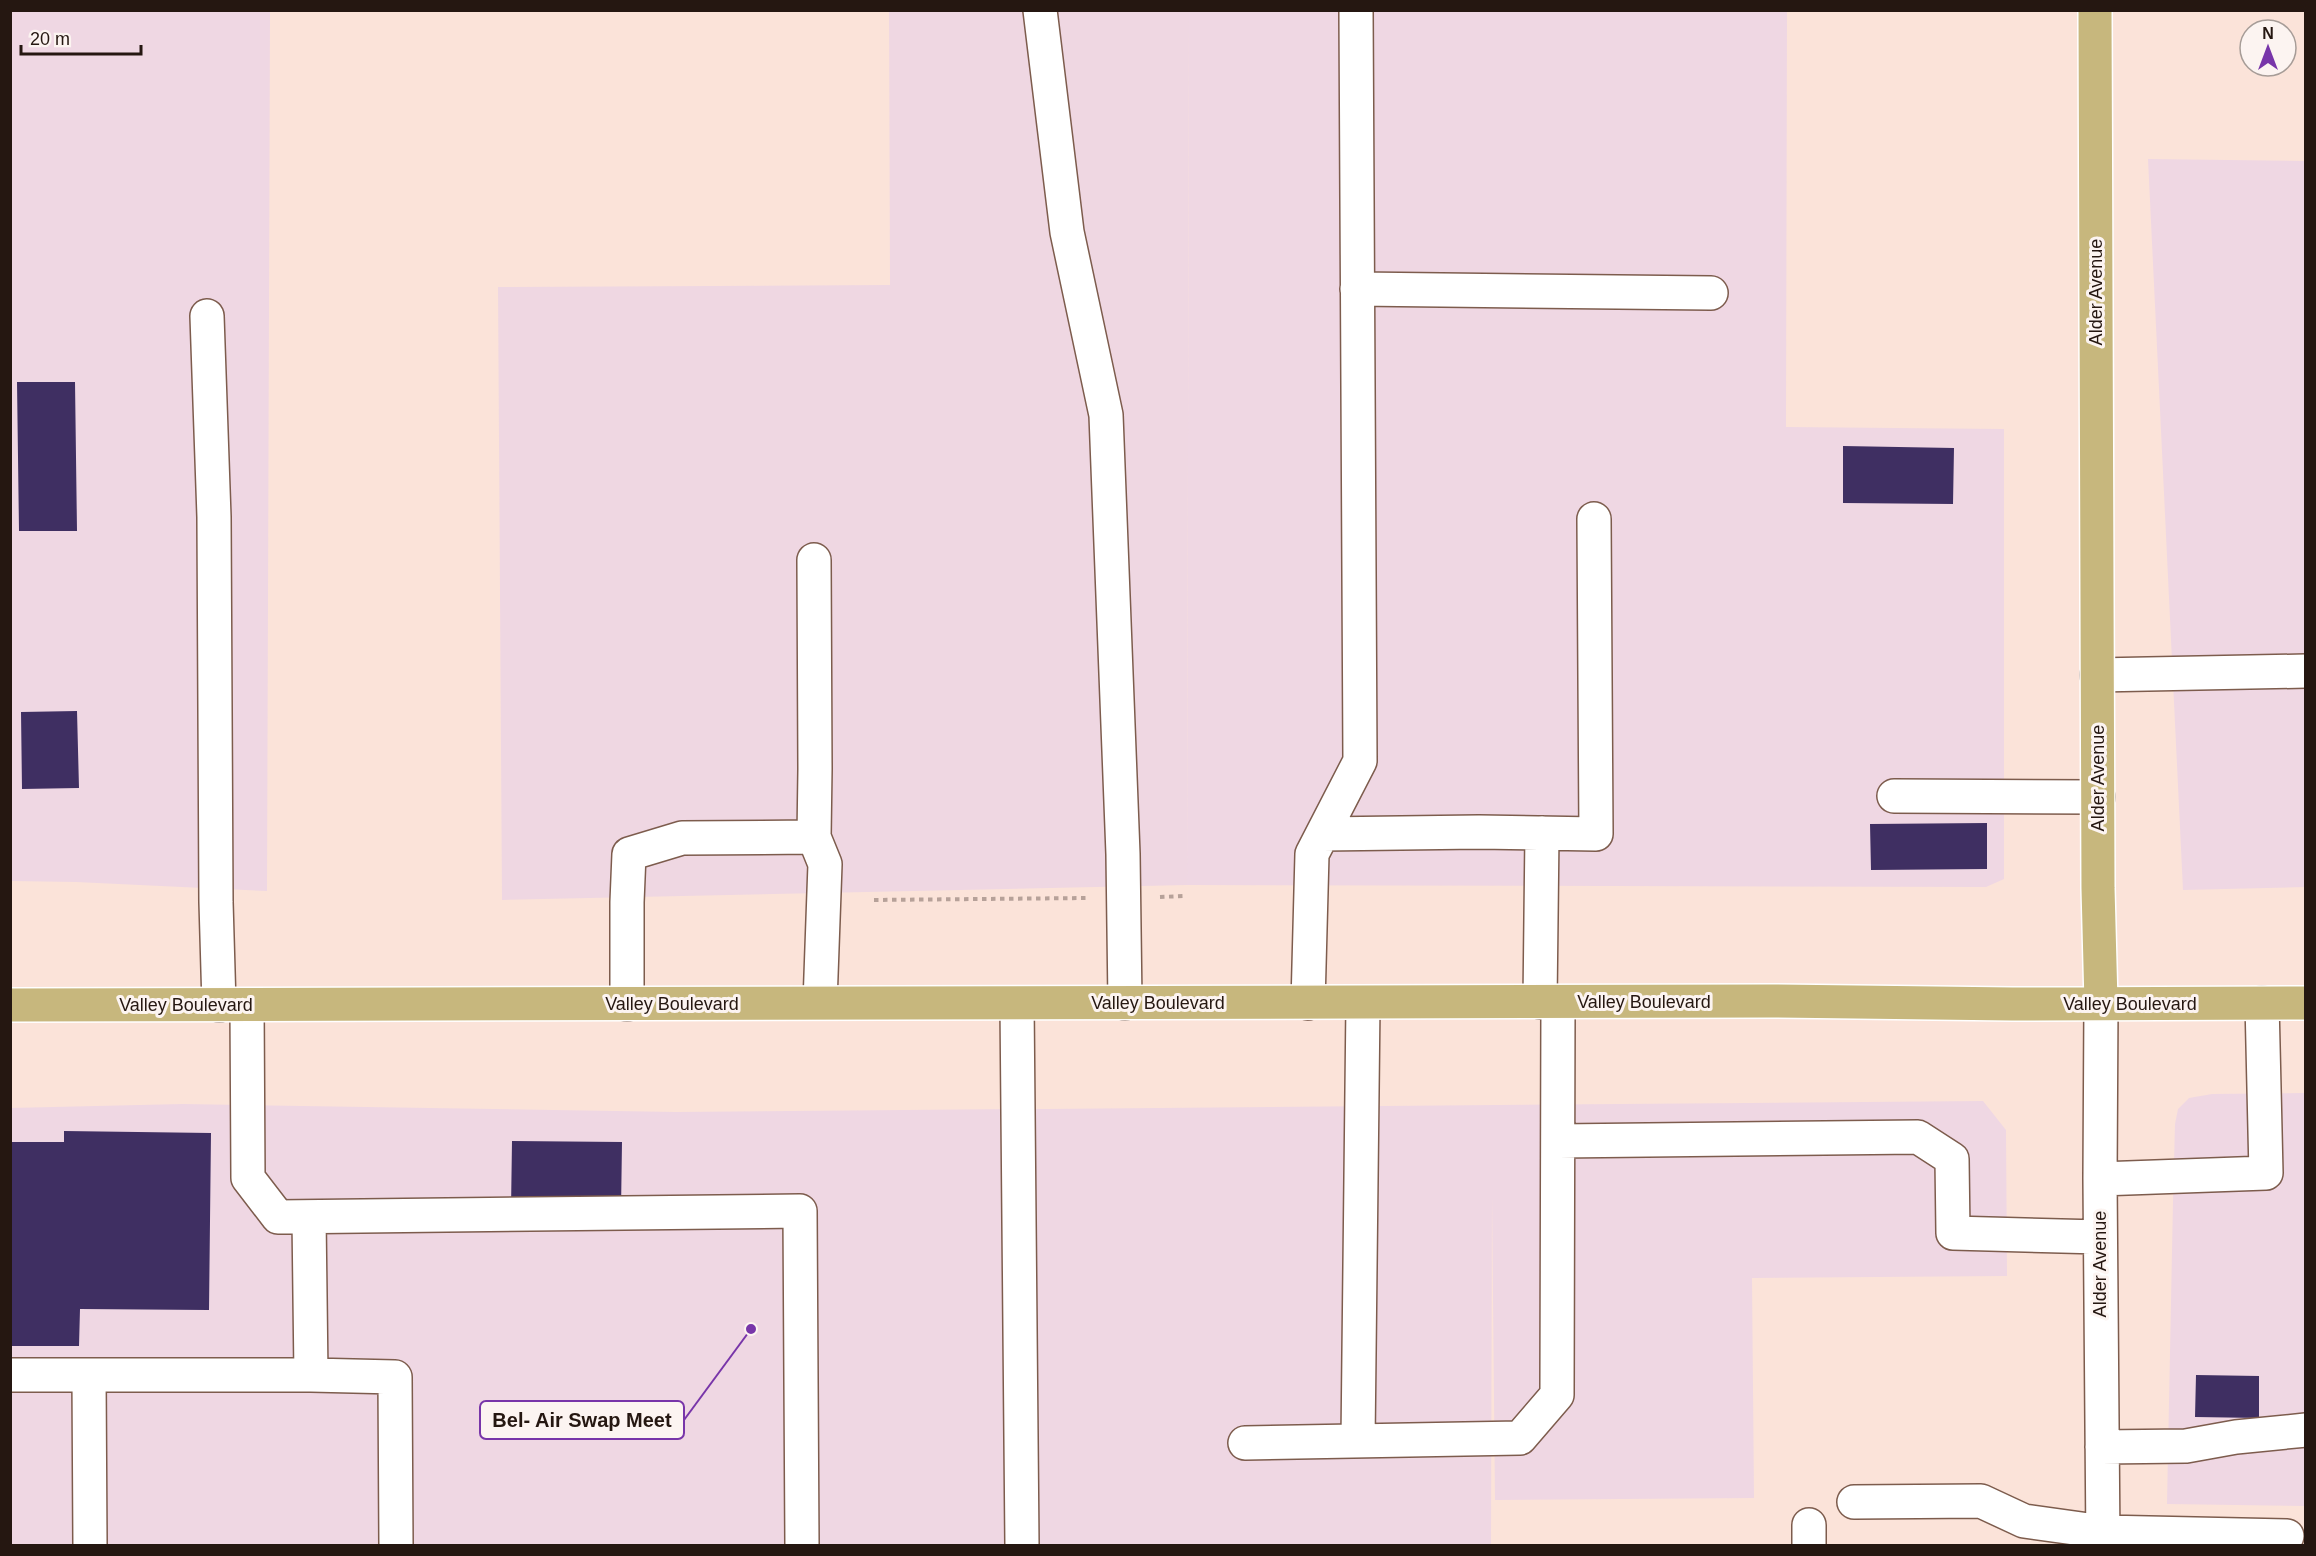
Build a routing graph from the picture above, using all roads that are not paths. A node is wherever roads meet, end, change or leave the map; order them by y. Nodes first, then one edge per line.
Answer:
1 (1040, 10) edge
2 (1356, 10) edge
3 (2095, 10) edge
4 (1357, 289) junction
5 (1711, 293) dead end
6 (207, 316) dead end
7 (1594, 519) dead end
8 (814, 560) dead end
9 (2306, 671) edge
10 (2097, 675) junction
11 (1894, 795) dead end
12 (2098, 797) junction
13 (1542, 833) junction
14 (1323, 834) junction
15 (814, 837) junction
16 (1549, 1002) junction
17 (1017, 1003) junction
18 (1125, 1003) junction
19 (1308, 1003) junction
20 (1364, 1003) junction
21 (627, 1004) junction
22 (820, 1004) junction
23 (2101, 1004) junction
24 (2262, 1004) junction
25 (2306, 1004) edge
26 (10, 1005) edge
27 (233, 1005) junction
28 (1559, 1141) junction
29 (2100, 1179) junction
30 (309, 1217) junction
31 (2100, 1237) junction
32 (10, 1375) edge
33 (89, 1375) junction
34 (311, 1375) junction
35 (2306, 1430) edge
36 (1358, 1441) junction
37 (1245, 1443) dead end
38 (2102, 1447) junction
39 (1854, 1502) dead end
40 (2287, 1536) dead end
41 (2103, 1539) edge
42 (90, 1545) edge
43 (396, 1545) edge
44 (802, 1545) edge
45 (1022, 1545) edge

1 - 18 street
2 - 4 street
3 - 10 main road, Alder Avenue
4 - 5 street
4 - 14 street
6 - 27 street
7 - 13 street
8 - 15 street
9 - 10 street
10 - 12 main road, Alder Avenue
11 - 12 street
12 - 23 main road, Alder Avenue
13 - 14 street
13 - 16 street
14 - 19 street
15 - 21 street
15 - 22 street
16 - 20 main road, Valley Boulevard
16 - 23 main road, Valley Boulevard
16 - 28 street
17 - 18 main road, Valley Boulevard
17 - 22 main road, Valley Boulevard
17 - 45 street
18 - 19 main road, Valley Boulevard
19 - 20 main road, Valley Boulevard
20 - 36 street
21 - 22 main road, Valley Boulevard
21 - 27 main road, Valley Boulevard
23 - 24 main road, Valley Boulevard
23 - 29 street, Alder Avenue
24 - 25 main road, Valley Boulevard
24 - 29 street
26 - 27 main road, Valley Boulevard
27 - 30 street
28 - 31 street
28 - 36 street
29 - 31 street, Alder Avenue
30 - 34 street
30 - 44 street
31 - 38 street, Alder Avenue
32 - 33 street
33 - 34 street
33 - 42 street
34 - 43 street
35 - 38 street
36 - 37 street
38 - 41 street, Alder Avenue
39 - 41 street
40 - 41 street

